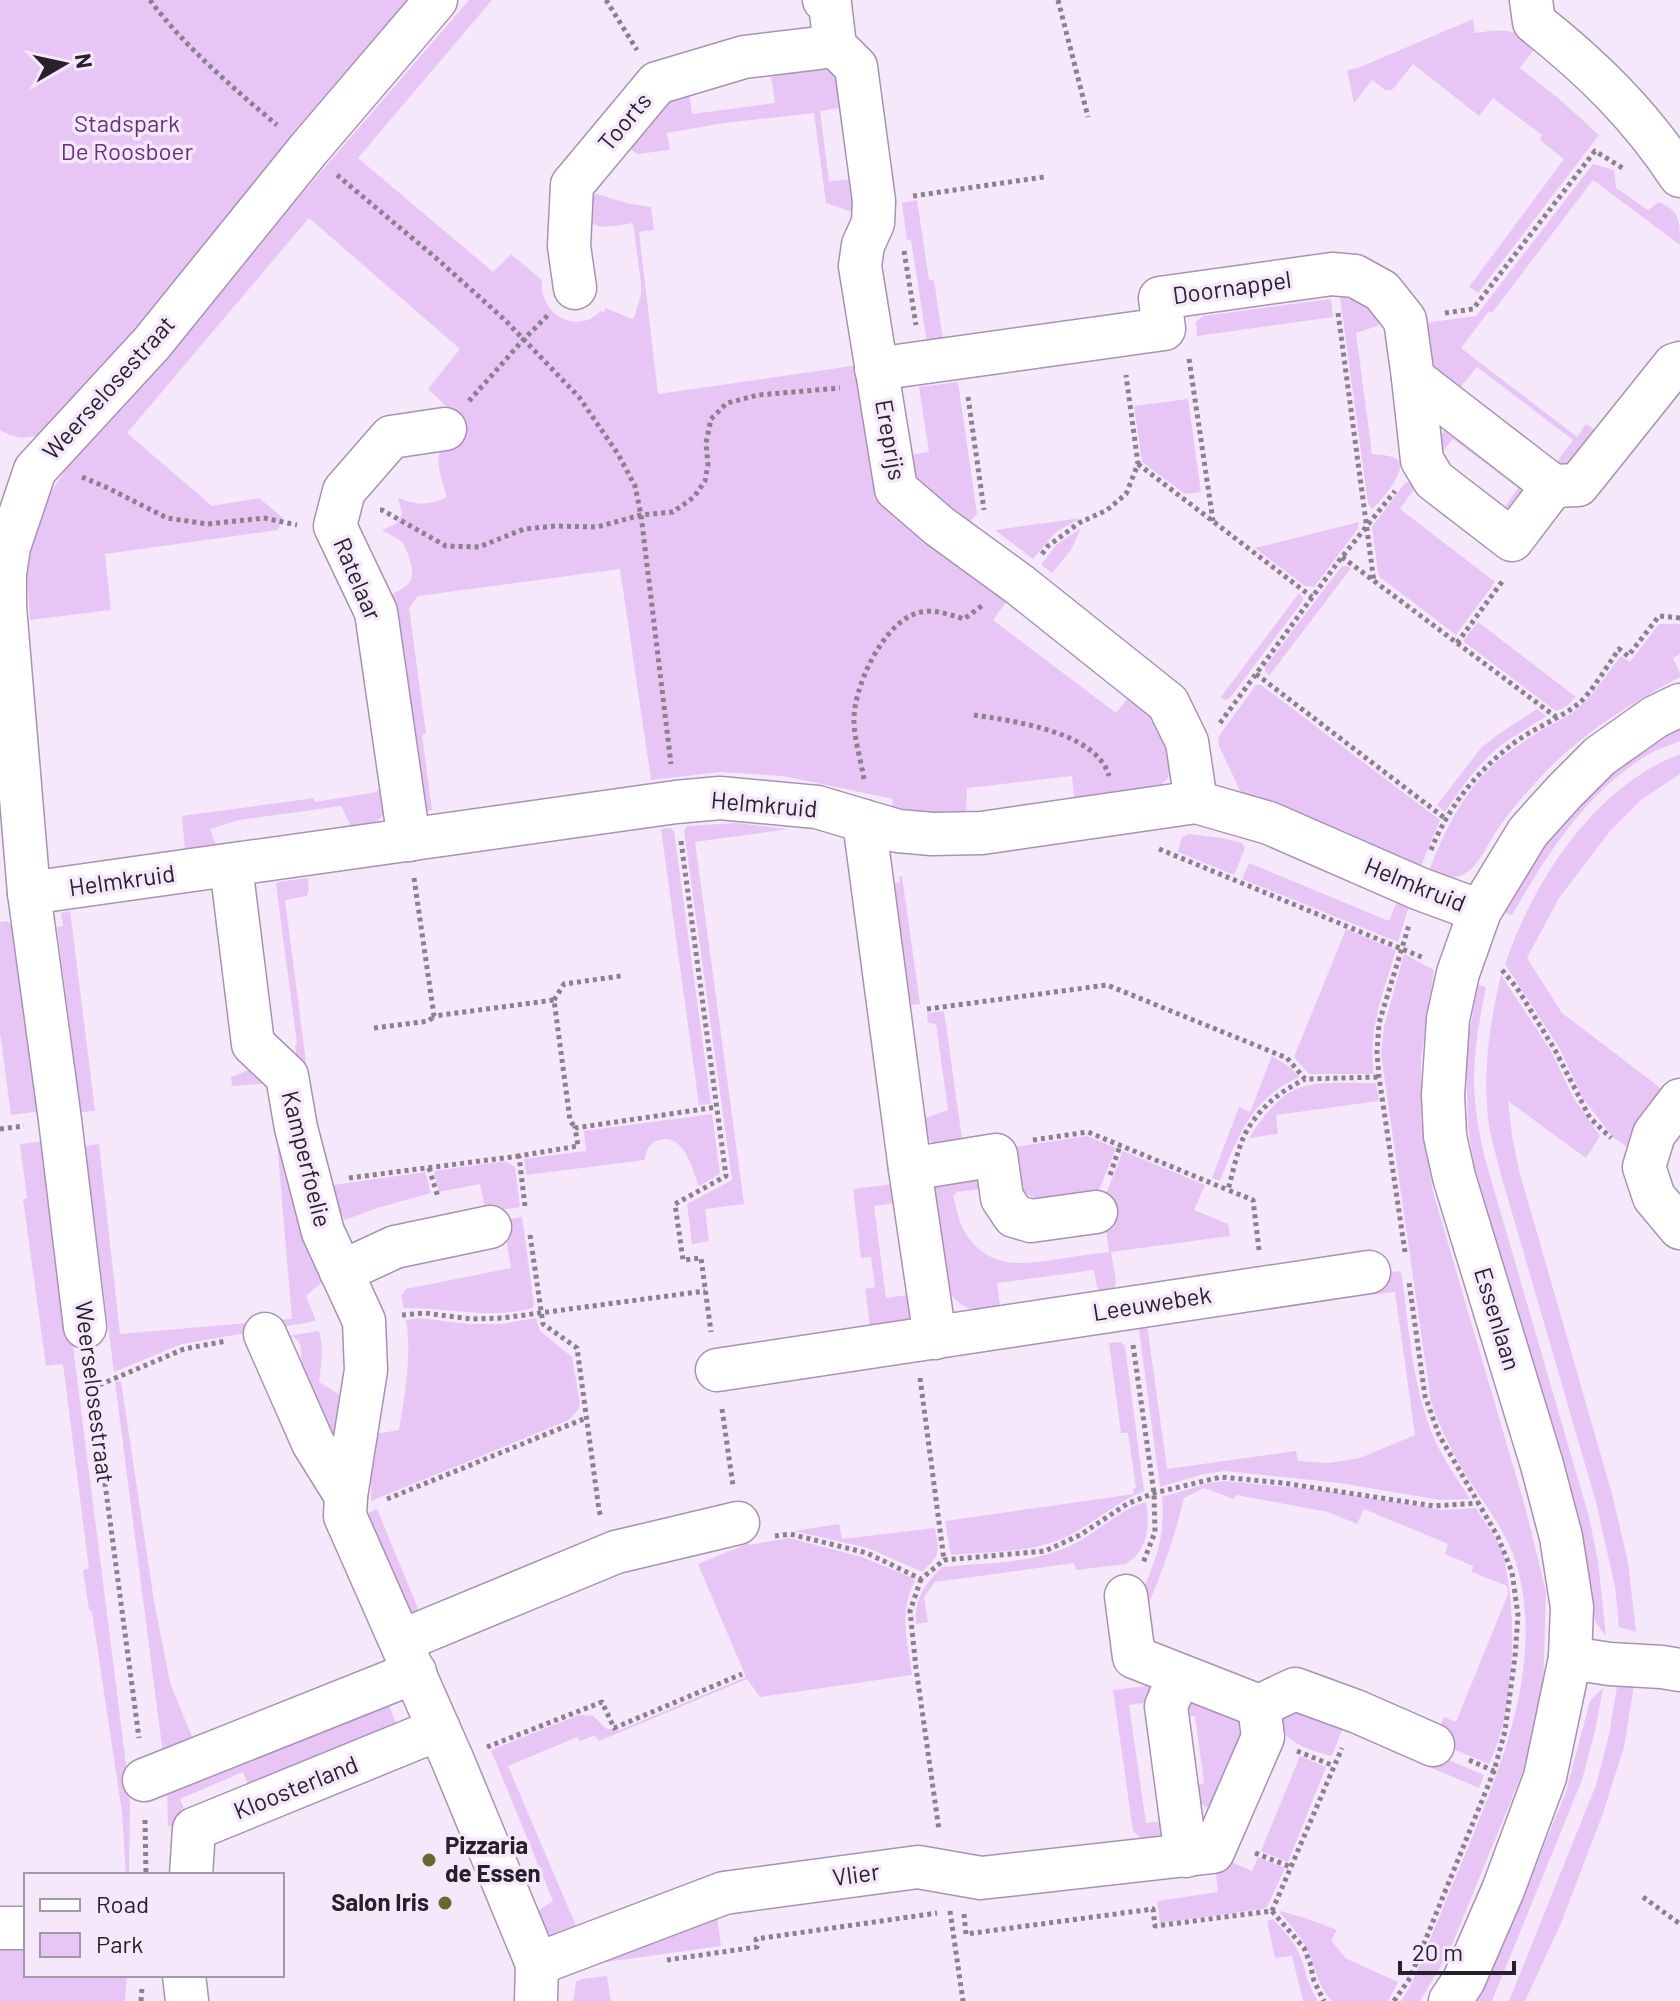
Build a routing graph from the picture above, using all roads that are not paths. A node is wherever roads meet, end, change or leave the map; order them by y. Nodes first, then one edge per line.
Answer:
1 (436, 0) edge
2 (1531, 0) edge
3 (831, 1) edge
4 (835, 46) junction
5 (1670, 161) edge
6 (575, 288) road end
7 (1680, 363) edge
8 (878, 376) junction
9 (1413, 378) junction
10 (445, 429) road end
11 (1553, 486) junction
12 (1680, 705) edge
13 (1196, 802) junction
14 (864, 821) junction
15 (409, 840) junction
16 (231, 866) junction
17 (20, 904) edge
18 (1480, 911) junction
19 (1680, 1100) edge
20 (910, 1169) junction
21 (1096, 1212) dead end
22 (515, 1222) road end
23 (1680, 1228) edge
24 (341, 1272) junction
25 (1369, 1272) dead end
26 (85, 1327) road end
27 (265, 1334) road end
28 (925, 1340) junction
29 (717, 1370) road end
30 (346, 1506) junction
31 (738, 1523) road end
32 (1126, 1596) road end
33 (408, 1657) junction
34 (1570, 1658) junction
35 (1680, 1670) edge
36 (1179, 1676) junction
37 (1259, 1706) junction
38 (446, 1745) junction
39 (1433, 1745) dead end
40 (144, 1780) road end
41 (1186, 1856) junction
42 (191, 1873) edge
43 (0, 1928) edge
44 (24, 1928) edge
45 (184, 1977) edge
46 (537, 1982) edge
47 (187, 2001) edge
48 (1450, 2001) edge

1 - 17 street, Weerselosestraat
2 - 5 street
3 - 4 street, Ereprijs
4 - 6 street, Toorts
4 - 8 street, Ereprijs
7 - 11 street
8 - 9 street, Doornappel
8 - 13 street, Ereprijs
9 - 11 street
9 - 11 street
10 - 15 street, Ratelaar
12 - 18 street, Essenlaan
13 - 14 street, Helmkruid
13 - 18 street, Helmkruid
14 - 15 street, Helmkruid
14 - 20 street
15 - 16 street, Helmkruid
16 - 17 street, Helmkruid
16 - 24 street, Kamperfoelie
17 - 26 street, Weerselosestraat
18 - 34 street, Essenlaan
19 - 23 street
20 - 21 street
20 - 28 street
22 - 24 street
24 - 30 street, Kamperfoelie
25 - 28 street, Leeuwebek
27 - 30 street
28 - 29 street, Leeuwebek
30 - 33 street
31 - 33 street
32 - 36 street
33 - 38 street
33 - 40 street
34 - 35 street
34 - 48 street, Essenlaan
36 - 37 street
36 - 41 street
37 - 39 street
37 - 41 street, Vlier
38 - 42 street, Kloosterland
38 - 46 street
41 - 46 street, Vlier
43 - 44 street
45 - 47 street

